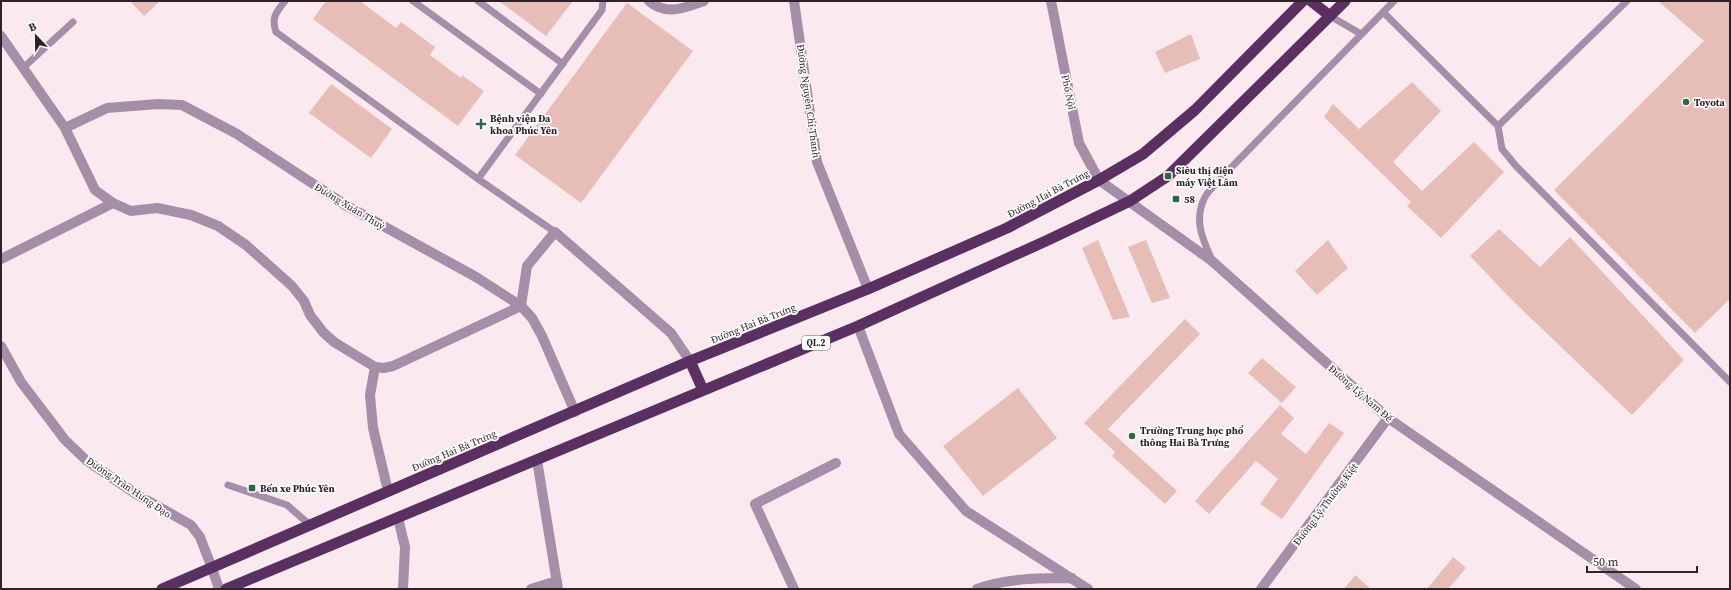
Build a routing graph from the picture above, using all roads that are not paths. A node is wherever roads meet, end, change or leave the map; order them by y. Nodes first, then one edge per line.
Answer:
1 (285, 1) edge
2 (412, 1) edge
3 (478, 1) edge
4 (603, 1) edge
5 (649, 1) edge
6 (704, 1) edge
7 (794, 1) edge
8 (1051, 1) edge
9 (1303, 1) edge
10 (1311, 1) edge
11 (1345, 1) edge
12 (1394, 1) edge
13 (1627, 1) edge
14 (1383, 12) junction
15 (1330, 16) junction
16 (73, 22) dead end
17 (1361, 34) junction
18 (1, 36) edge
19 (563, 64) junction
20 (24, 67) junction
21 (541, 94) junction
22 (1498, 126) junction
23 (65, 128) junction
24 (478, 180) junction
25 (1099, 180) junction
26 (1130, 201) junction
27 (113, 203) junction
28 (555, 232) junction
29 (1, 259) edge
30 (1212, 261) junction
31 (868, 289) junction
32 (521, 306) junction
33 (858, 326) junction
34 (1, 346) edge
35 (690, 362) junction
36 (375, 367) junction
37 (1730, 382) edge
38 (703, 390) junction
39 (575, 412) junction
40 (1388, 418) junction
41 (537, 460) junction
42 (836, 463) dead end
43 (228, 485) dead end
44 (388, 491) junction
45 (398, 518) junction
46 (310, 525) junction
47 (212, 568) junction
48 (1072, 578) junction
49 (557, 585) edge
50 (162, 589) edge
51 (220, 589) edge
52 (226, 589) edge
53 (403, 589) edge
54 (531, 589) edge
55 (794, 589) edge
56 (977, 589) edge
57 (1088, 589) edge
58 (1261, 589) edge
59 (1636, 589) edge

1 - 24 lane
2 - 21 lane
3 - 19 lane
4 - 19 lane
5 - 6 street
7 - 31 street, Đường Nguyễn Chí Thanh
8 - 25 street, Phố Nội
9 - 25 highway, Đường Hai Bà Trưng
10 - 15 highway
11 - 15 highway, QL.2
12 - 14 lane
13 - 22 lane
14 - 17 lane
14 - 22 lane
15 - 17 lane
15 - 26 highway, QL.2
16 - 20 lane
17 - 30 lane
18 - 20 street
19 - 21 lane
20 - 23 street
21 - 24 lane
22 - 37 lane
23 - 27 street
23 - 32 street, Đường Xuân Thuỷ
24 - 28 lane
25 - 26 street, Đường Lý Nam Đế
25 - 31 highway, Đường Hai Bà Trưng
26 - 30 street, Đường Lý Nam Đế
26 - 33 highway, QL.2
27 - 29 street
27 - 36 street
28 - 32 street
28 - 35 street
30 - 40 street, Đường Lý Nam Đế
31 - 35 highway, Đường Hai Bà Trưng
32 - 36 street
32 - 39 street, Đường Xuân Thuỷ
33 - 38 highway, QL.2
33 - 48 street
34 - 47 street, Đường Trần Hưng Đạo
35 - 38 highway
35 - 39 highway, Đường Hai Bà Trưng
36 - 44 street
38 - 41 highway, QL.2
39 - 44 highway, Đường Hai Bà Trưng
40 - 58 street, Đường Lý Thường Kiệt
40 - 59 street, Đường Lý Nam Đế
41 - 45 highway, QL.2
41 - 49 street
42 - 55 street
43 - 46 lane
44 - 46 highway, Đường Hai Bà Trưng
45 - 52 highway, QL.2
45 - 53 street
46 - 47 highway, Đường Hai Bà Trưng
47 - 50 highway, Đường Hai Bà Trưng
47 - 51 street, Đường Trần Hưng Đạo
48 - 56 street
48 - 57 street
49 - 54 street

